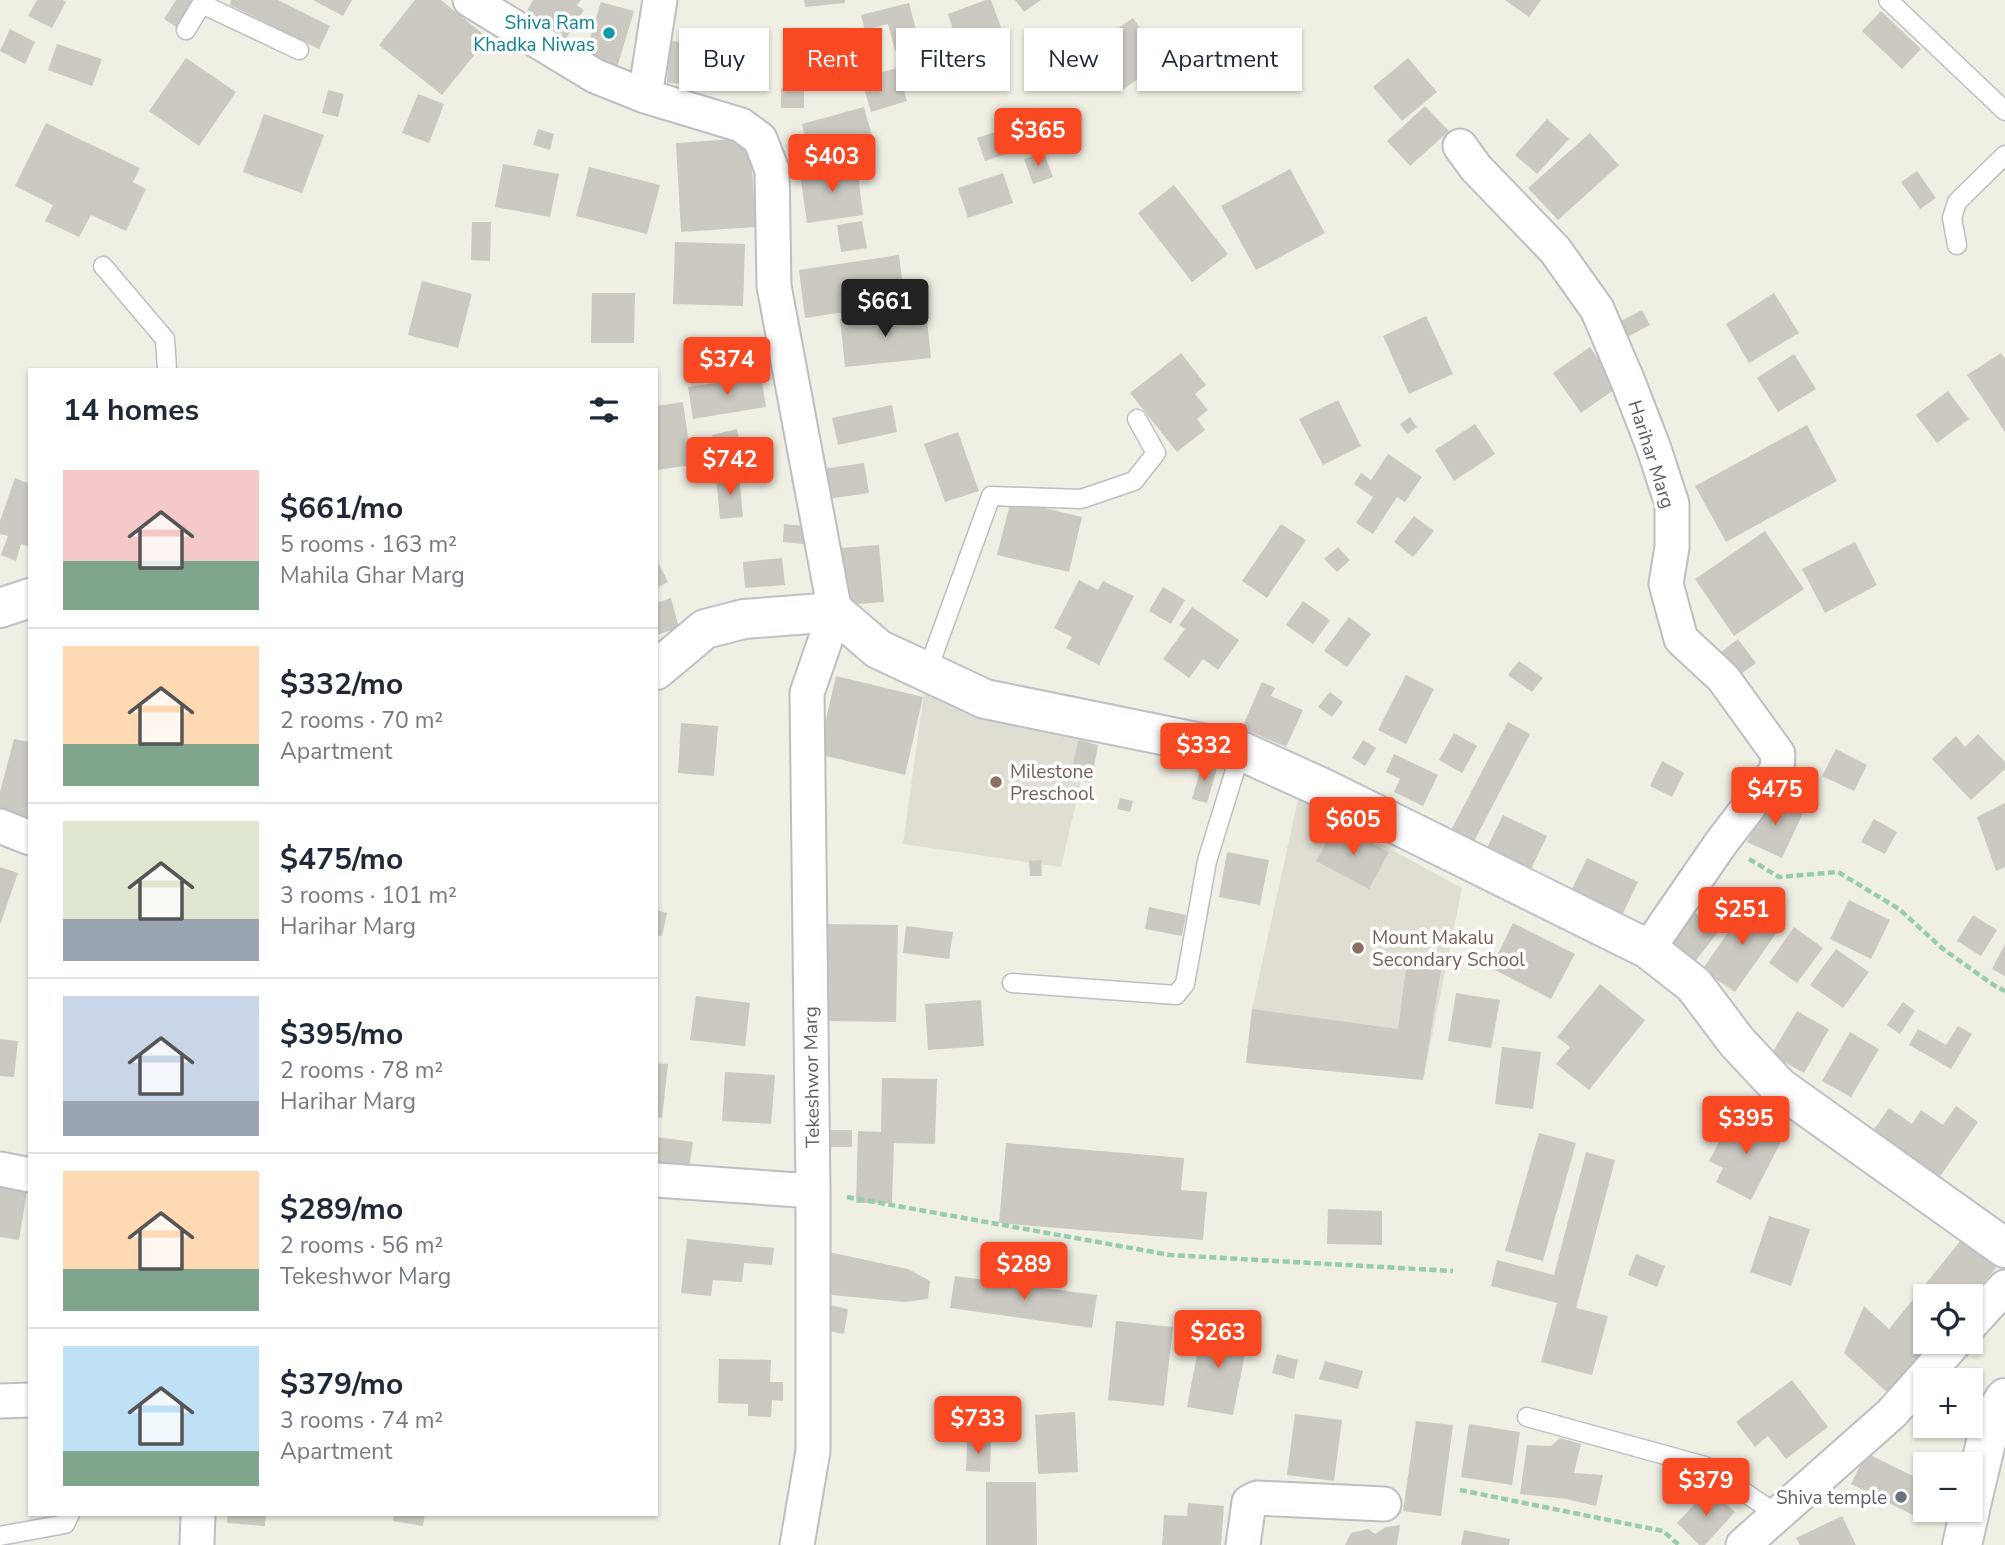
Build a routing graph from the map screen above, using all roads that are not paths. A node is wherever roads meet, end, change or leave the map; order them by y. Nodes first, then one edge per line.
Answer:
1 (470, 0) edge
2 (660, 0) edge
3 (1888, 0) edge
4 (203, 2) edge
5 (186, 30) dead end
6 (299, 50) dead end
7 (645, 96) junction
8 (2005, 111) edge
9 (1460, 146) dead end
10 (2005, 155) edge
11 (1957, 245) dead end
12 (103, 266) dead end
13 (167, 368) edge
14 (1137, 419) dead end
15 (28, 599) edge
16 (0, 608) edge
17 (835, 612) junction
18 (658, 668) edge
19 (928, 672) junction
20 (1241, 751) junction
21 (0, 826) edge
22 (28, 837) edge
23 (1648, 949) junction
24 (1012, 983) dead end
25 (0, 1169) edge
26 (28, 1175) edge
27 (658, 1181) edge
28 (813, 1191) junction
29 (2005, 1248) edge
30 (2005, 1287) edge
31 (1983, 1311) edge
32 (1944, 1354) edge
33 (2005, 1398) edge
34 (28, 1399) edge
35 (0, 1401) edge
36 (1527, 1418) dead end
37 (1983, 1455) edge
38 (1384, 1504) dead end
39 (1777, 1514) junction
40 (69, 1516) edge
41 (198, 1516) edge
42 (1967, 1522) edge
43 (0, 1536) edge
44 (197, 1545) edge
45 (797, 1545) edge
46 (1243, 1545) edge
47 (1743, 1545) edge
48 (1962, 1545) edge

1 - 7 street
2 - 7 street
3 - 8 lane
4 - 5 lane
4 - 6 lane
7 - 17 street
9 - 23 street, Harihar Marg
10 - 11 lane
12 - 13 lane
14 - 19 lane
15 - 16 street
17 - 18 street
17 - 19 street
17 - 28 street, Tekeshwor Marg
19 - 20 street
20 - 23 street
20 - 24 lane
21 - 22 street
23 - 29 street
25 - 26 street
27 - 28 street
28 - 45 street, Tekeshwor Marg
30 - 31 street
32 - 39 street
33 - 37 street
34 - 35 street
36 - 39 lane
38 - 46 street
39 - 47 street
40 - 43 lane
41 - 44 street
42 - 48 street

